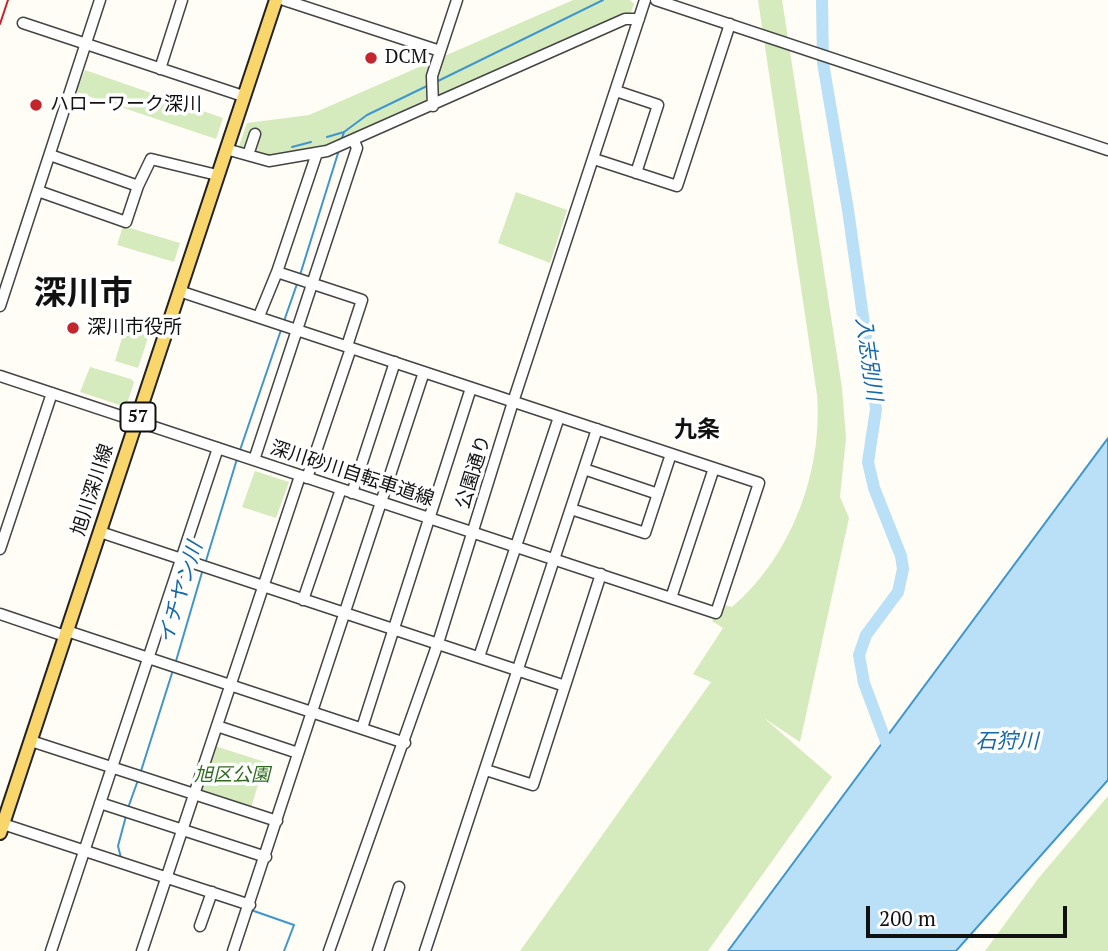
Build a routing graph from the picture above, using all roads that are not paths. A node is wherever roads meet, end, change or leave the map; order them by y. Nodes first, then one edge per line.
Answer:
1 (100, 0) edge
2 (182, 0) edge
3 (276, 0) edge
4 (284, 0) edge
5 (457, 0) edge
6 (645, 0) edge
7 (659, 0) edge
8 (639, 19) junction
9 (23, 23) dead end
10 (730, 24) junction
11 (87, 43) junction
12 (440, 51) junction
13 (160, 69) junction
14 (616, 91) junction
15 (243, 96) junction
16 (433, 106) junction
17 (255, 134) dead end
18 (354, 141) junction
19 (226, 149) junction
20 (1108, 150) edge
21 (317, 153) junction
22 (50, 155) junction
23 (248, 155) junction
24 (594, 159) junction
25 (636, 173) junction
26 (217, 175) junction
27 (138, 186) junction
28 (38, 191) junction
29 (277, 272) junction
30 (311, 284) junction
31 (179, 291) junction
32 (0, 306) edge
33 (259, 316) junction
34 (297, 328) junction
35 (349, 347) junction
36 (395, 362) junction
37 (424, 372) junction
38 (0, 376) edge
39 (471, 388) junction
40 (52, 393) junction
41 (513, 402) junction
42 (559, 417) junction
43 (136, 421) junction
44 (597, 429) junction
45 (218, 448) junction
46 (671, 454) junction
47 (254, 460) junction
48 (714, 468) junction
49 (584, 469) junction
50 (304, 477) junction
51 (341, 489) junction
52 (352, 493) junction
53 (658, 494) junction
54 (381, 502) junction
55 (571, 509) junction
56 (430, 519) junction
57 (100, 532) junction
58 (474, 533) junction
59 (515, 547) junction
60 (0, 549) edge
61 (181, 559) junction
62 (555, 559) junction
63 (601, 574) junction
64 (262, 586) junction
65 (671, 598) junction
66 (303, 600) junction
67 (0, 614) edge
68 (344, 614) junction
69 (395, 630) junction
70 (66, 634) junction
71 (438, 643) junction
72 (148, 657) junction
73 (479, 657) junction
74 (519, 671) junction
75 (230, 685) junction
76 (565, 686) junction
77 (312, 712) junction
78 (217, 726) junction
79 (362, 728) junction
80 (31, 741) junction
81 (405, 743) junction
82 (298, 753) junction
83 (113, 767) junction
84 (486, 770) junction
85 (194, 794) junction
86 (100, 803) junction
87 (277, 821) junction
88 (1, 829) edge
89 (183, 830) junction
90 (84, 851) junction
91 (265, 857) junction
92 (166, 877) junction
93 (399, 887) dead end
94 (212, 892) junction
95 (250, 905) junction
96 (200, 926) dead end
97 (51, 951) edge
98 (142, 951) edge
99 (233, 951) edge
100 (329, 951) edge
101 (379, 951) edge
102 (425, 951) edge

1 - 11 street
2 - 13 street
3 - 15 main road, 旭川深川線 / 57
4 - 12 street
5 - 12 street
6 - 8 street, 公園通り
7 - 10 street
8 - 14 street, 公園通り
8 - 16 street
9 - 11 street
10 - 20 street
10 - 25 street
11 - 13 street
11 - 22 street
12 - 16 street
13 - 15 street
14 - 24 street, 公園通り
14 - 25 street
15 - 19 main road, 旭川深川線 / 57
16 - 18 street
17 - 23 street
18 - 21 street
18 - 30 street
19 - 23 street
19 - 26 main road, 旭川深川線 / 57
21 - 23 street
21 - 29 street
22 - 27 street
22 - 28 street
24 - 25 street
24 - 41 street, 公園通り
26 - 27 street
26 - 31 main road, 旭川深川線 / 57
27 - 28 street
28 - 32 street
29 - 30 street
29 - 33 street
30 - 34 street
30 - 35 street
31 - 33 street
31 - 43 main road, 旭川深川線 / 57
33 - 34 street
34 - 35 street
34 - 47 street
35 - 36 street
35 - 50 street
36 - 37 street
36 - 52 street
37 - 39 street
37 - 54 street
38 - 40 street, 深川砂川自転車道線
39 - 41 street
39 - 56 street
40 - 43 street, 深川砂川自転車道線
40 - 60 street
41 - 42 street
41 - 58 street, 公園通り
42 - 44 street
42 - 59 street
43 - 45 street, 深川砂川自転車道線
43 - 57 main road, 旭川深川線 / 57
44 - 46 street
44 - 49 street
45 - 47 street, 深川砂川自転車道線
45 - 61 street
46 - 48 street
46 - 53 street
47 - 50 street, 深川砂川自転車道線
48 - 65 street
48 - 65 street, 深川砂川自転車道線
49 - 53 street
49 - 55 street
50 - 51 street, 深川砂川自転車道線
50 - 64 street
51 - 52 street, 深川砂川自転車道線
51 - 66 street
52 - 54 street, 深川砂川自転車道線
53 - 55 street
54 - 56 street, 深川砂川自転車道線
54 - 68 street
55 - 62 street
56 - 58 street, 深川砂川自転車道線
56 - 69 street
57 - 61 street
57 - 70 main road, 旭川深川線 / 57
58 - 59 street, 深川砂川自転車道線
58 - 71 street, 公園通り
59 - 62 street, 深川砂川自転車道線
59 - 73 street
61 - 64 street
61 - 72 street
62 - 63 street, 深川砂川自転車道線
62 - 74 street
63 - 65 street, 深川砂川自転車道線
63 - 76 street
64 - 66 street
64 - 75 street
66 - 68 street
67 - 70 street
68 - 69 street
68 - 77 street
69 - 71 street
69 - 79 street
70 - 72 street
70 - 80 main road, 旭川深川線 / 57
71 - 73 street
71 - 81 street, 公園通り
72 - 75 street
72 - 83 street
73 - 74 street
74 - 76 street
74 - 84 street
75 - 77 street
75 - 78 street
76 - 84 street
77 - 79 street
77 - 82 street
78 - 82 street
78 - 85 street
79 - 81 street
80 - 83 street
80 - 88 main road, 旭川深川線 / 57
81 - 100 street, 公園通り
82 - 87 street
83 - 85 street
83 - 86 street
84 - 102 street
85 - 87 street
85 - 89 street
86 - 89 street
86 - 90 street
87 - 91 street
88 - 90 street
89 - 91 street
89 - 92 street
90 - 92 street
90 - 97 street
91 - 95 street
92 - 94 street
92 - 98 street
93 - 101 street
94 - 95 street
94 - 96 street
95 - 99 street

